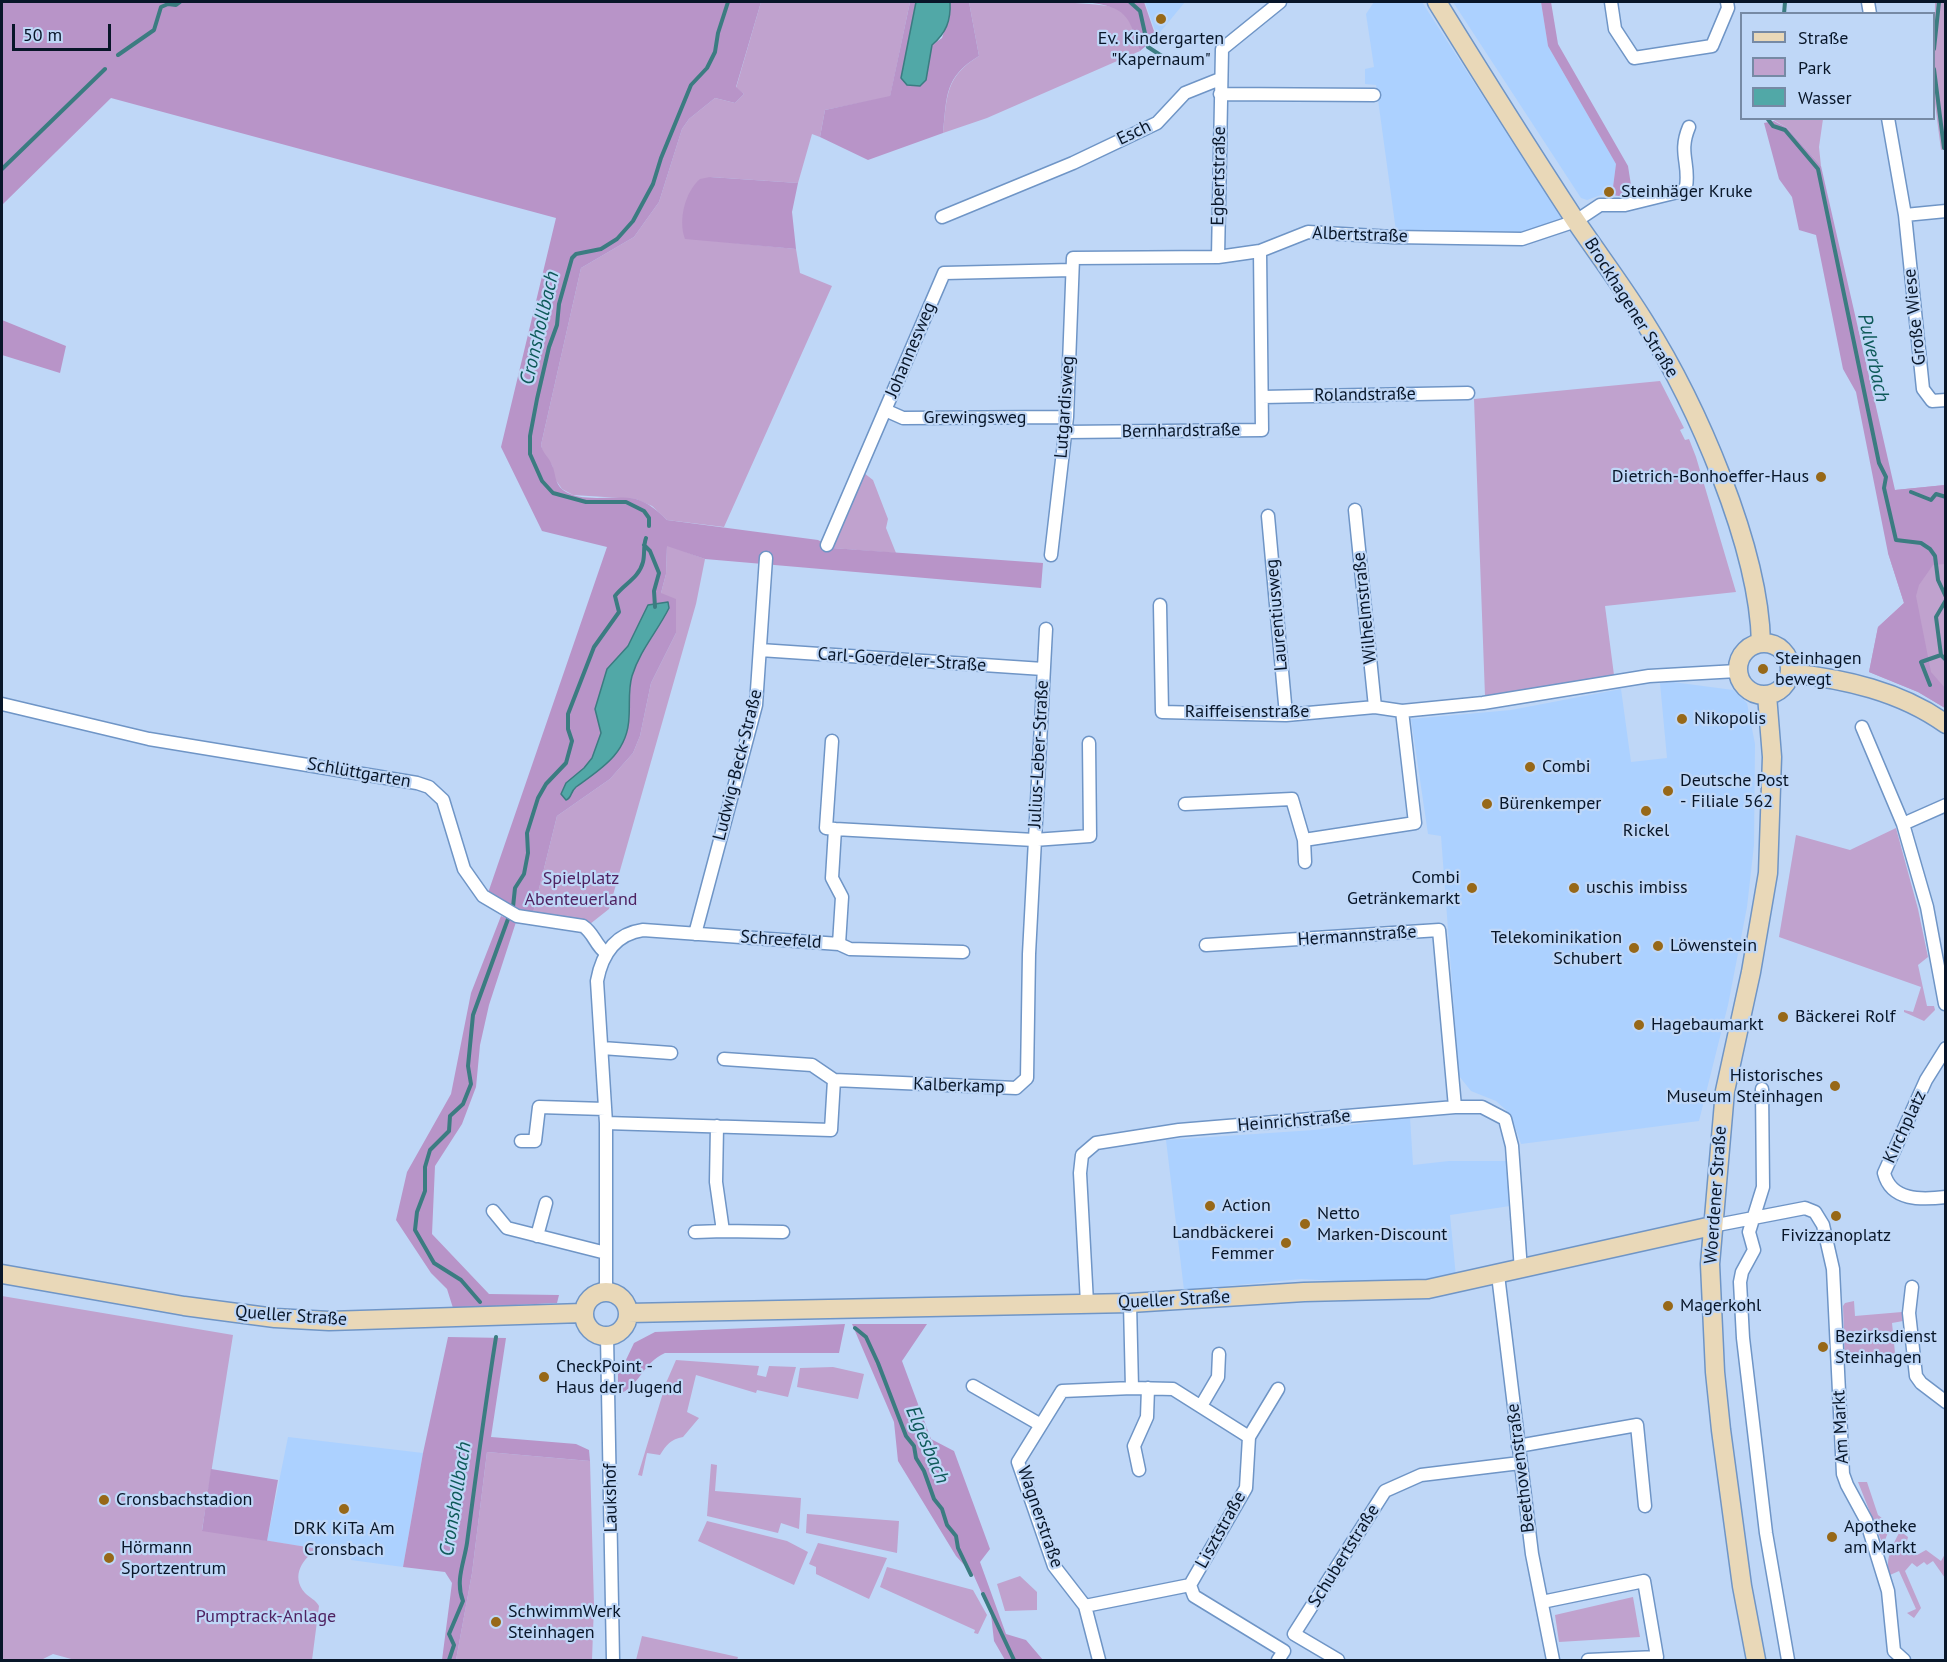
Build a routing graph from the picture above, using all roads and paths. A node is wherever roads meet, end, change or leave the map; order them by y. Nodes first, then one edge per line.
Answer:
1 (1280, 2) edge
2 (1437, 2) edge
3 (1611, 2) edge
4 (1727, 2) edge
5 (1220, 79) junction
6 (1220, 94) junction
7 (1374, 95) dead end
8 (1888, 120) edge
9 (1689, 128) dead end
10 (1946, 211) edge
11 (1905, 215) junction
12 (942, 217) dead end
13 (1576, 221) junction
14 (1260, 251) junction
15 (1218, 257) junction
16 (1073, 264) junction
17 (1468, 393) dead end
18 (1262, 397) junction
19 (1946, 400) edge
20 (885, 410) junction
21 (1067, 417) junction
22 (1065, 432) junction
23 (1355, 510) dead end
24 (1268, 516) dead end
25 (827, 545) dead end
26 (1051, 555) dead end
27 (766, 558) dead end
28 (1160, 605) dead end
29 (1046, 629) dead end
30 (1761, 643) junction
31 (760, 650) junction
32 (1043, 669) junction
33 (1737, 671) junction
34 (1790, 673) junction
35 (1767, 695) junction
36 (2, 704) edge
37 (1375, 707) junction
38 (1402, 711) junction
39 (1286, 715) junction
40 (1946, 724) edge
41 (1862, 727) dead end
42 (832, 741) dead end
43 (1089, 743) dead end
44 (1185, 804) dead end
45 (1946, 805) edge
46 (1903, 824) junction
47 (835, 829) junction
48 (1034, 840) junction
49 (1304, 840) junction
50 (1305, 862) dead end
51 (695, 934) junction
52 (839, 944) junction
53 (1206, 945) dead end
54 (963, 952) dead end
55 (606, 953) junction
56 (1029, 954) joint
57 (1945, 1004) edge
58 (602, 1048) junction
59 (1946, 1048) edge
60 (671, 1053) dead end
61 (724, 1059) dead end
62 (834, 1080) junction
63 (1762, 1089) dead end
64 (1455, 1107) junction
65 (605, 1109) junction
66 (606, 1123) junction
67 (717, 1126) junction
68 (521, 1141) dead end
69 (1946, 1197) edge
70 (546, 1203) dead end
71 (494, 1211) dead end
72 (1752, 1216) junction
73 (1712, 1226) junction
74 (723, 1231) junction
75 (695, 1232) dead end
76 (783, 1232) dead end
77 (537, 1236) junction
78 (606, 1253) junction
79 (1521, 1270) junction
80 (2, 1274) edge
81 (1498, 1275) junction
82 (1912, 1287) dead end
83 (606, 1291) junction
84 (1087, 1303) junction
85 (1130, 1303) junction
86 (583, 1313) junction
87 (628, 1313) junction
88 (607, 1336) junction
89 (1219, 1354) dead end
90 (973, 1386) dead end
91 (1132, 1388) junction
92 (1148, 1388) junction
93 (1278, 1389) dead end
94 (1946, 1402) edge
95 (1201, 1406) junction
96 (1041, 1425) junction
97 (1249, 1437) junction
98 (1518, 1446) junction
99 (1520, 1463) junction
100 (1138, 1470) dead end
101 (1645, 1506) dead end
102 (1190, 1585) junction
103 (1542, 1602) junction
104 (1085, 1606) junction
105 (613, 1660) edge
106 (1099, 1660) edge
107 (1278, 1660) edge
108 (1338, 1660) edge
109 (1553, 1660) edge
110 (1588, 1660) edge
111 (1756, 1660) edge
112 (1788, 1660) edge
113 (1904, 1660) edge

1 - 5 street
2 - 13 main road, Brockhagener Straße
3 - 4 street
5 - 6 street, Egbertstraße
5 - 12 street, Esch
6 - 7 street
6 - 15 street, Egbertstraße
8 - 11 street, Große Wiese
9 - 13 street, Albertstraße
10 - 11 street
11 - 19 street, Große Wiese
13 - 14 street, Albertstraße
13 - 30 main road, Brockhagener Straße
14 - 15 street, Albertstraße
14 - 18 street, Bernhardstraße
15 - 16 street, Albertstraße
16 - 20 street, Johannesweg
16 - 21 street, Lutgardisweg
17 - 18 street, Rolandstraße
18 - 22 street, Bernhardstraße
20 - 21 street, Grewingsweg
20 - 25 street, Johannesweg
21 - 22 street, Lutgardisweg
22 - 26 street, Lutgardisweg
23 - 37 street, Wilhelmstraße
24 - 39 street, Laurentiusweg
27 - 31 street, Ludwig-Beck-Straße
28 - 39 street, Raiffeisenstraße
29 - 32 street, Julius-Leber-Straße
30 - 33 main road
30 - 34 main road
31 - 32 street, Carl-Goerdeler-Straße
31 - 51 street, Ludwig-Beck-Straße
32 - 48 street, Julius-Leber-Straße
33 - 35 main road
33 - 38 street, Raiffeisenstraße
34 - 35 main road
34 - 40 main road
35 - 73 main road, Woerdener Straße
36 - 55 street, Schlüttgarten
37 - 38 street, Raiffeisenstraße
37 - 39 street, Raiffeisenstraße
38 - 49 street
41 - 46 street
42 - 47 street
43 - 48 street, Julius-Leber-Straße
44 - 49 street
45 - 46 street
46 - 57 street
47 - 48 street
47 - 52 street
48 - 56 street, Julius-Leber-Straße
49 - 50 street
51 - 52 street, Schreefeld
51 - 55 street, Schreefeld
52 - 54 street, Schreefeld
53 - 64 street, Hermannstraße
55 - 58 street
56 - 62 street, Kalberkamp
58 - 60 street
58 - 65 street
59 - 69 street, Kirchplatz
61 - 62 street, Kalberkamp
62 - 67 street
63 - 72 street
64 - 79 street, Heinrichstraße
64 - 84 street, Heinrichstraße
65 - 66 street
65 - 68 street
66 - 67 street
66 - 78 street
67 - 74 street
70 - 77 street
71 - 77 street
72 - 73 street, Am Markt
72 - 112 street
72 - 113 street, Am Markt
73 - 79 main road, Queller Straße
73 - 111 main road, Woerdener Straße
74 - 75 street
74 - 76 street
77 - 78 street
78 - 83 street
79 - 81 main road, Queller Straße
80 - 86 main road, Queller Straße
81 - 85 main road, Queller Straße
81 - 98 street, Beethovenstraße
82 - 94 street
83 - 86 main road
83 - 87 main road
84 - 85 main road, Queller Straße
84 - 87 main road, Queller Straße
85 - 91 street
86 - 88 main road
87 - 88 main road
88 - 105 street, Laukshof
89 - 95 street
90 - 96 street
91 - 92 street
91 - 96 street, Wagnerstraße
92 - 95 street
92 - 100 street
93 - 97 street, Lisztstraße
95 - 97 street
96 - 104 street, Wagnerstraße
97 - 102 street, Lisztstraße
98 - 99 street, Beethovenstraße
98 - 101 street
99 - 103 street, Beethovenstraße
99 - 108 street, Schubertstraße
102 - 104 street
102 - 107 street
103 - 109 street, Beethovenstraße
103 - 110 street
104 - 106 street

